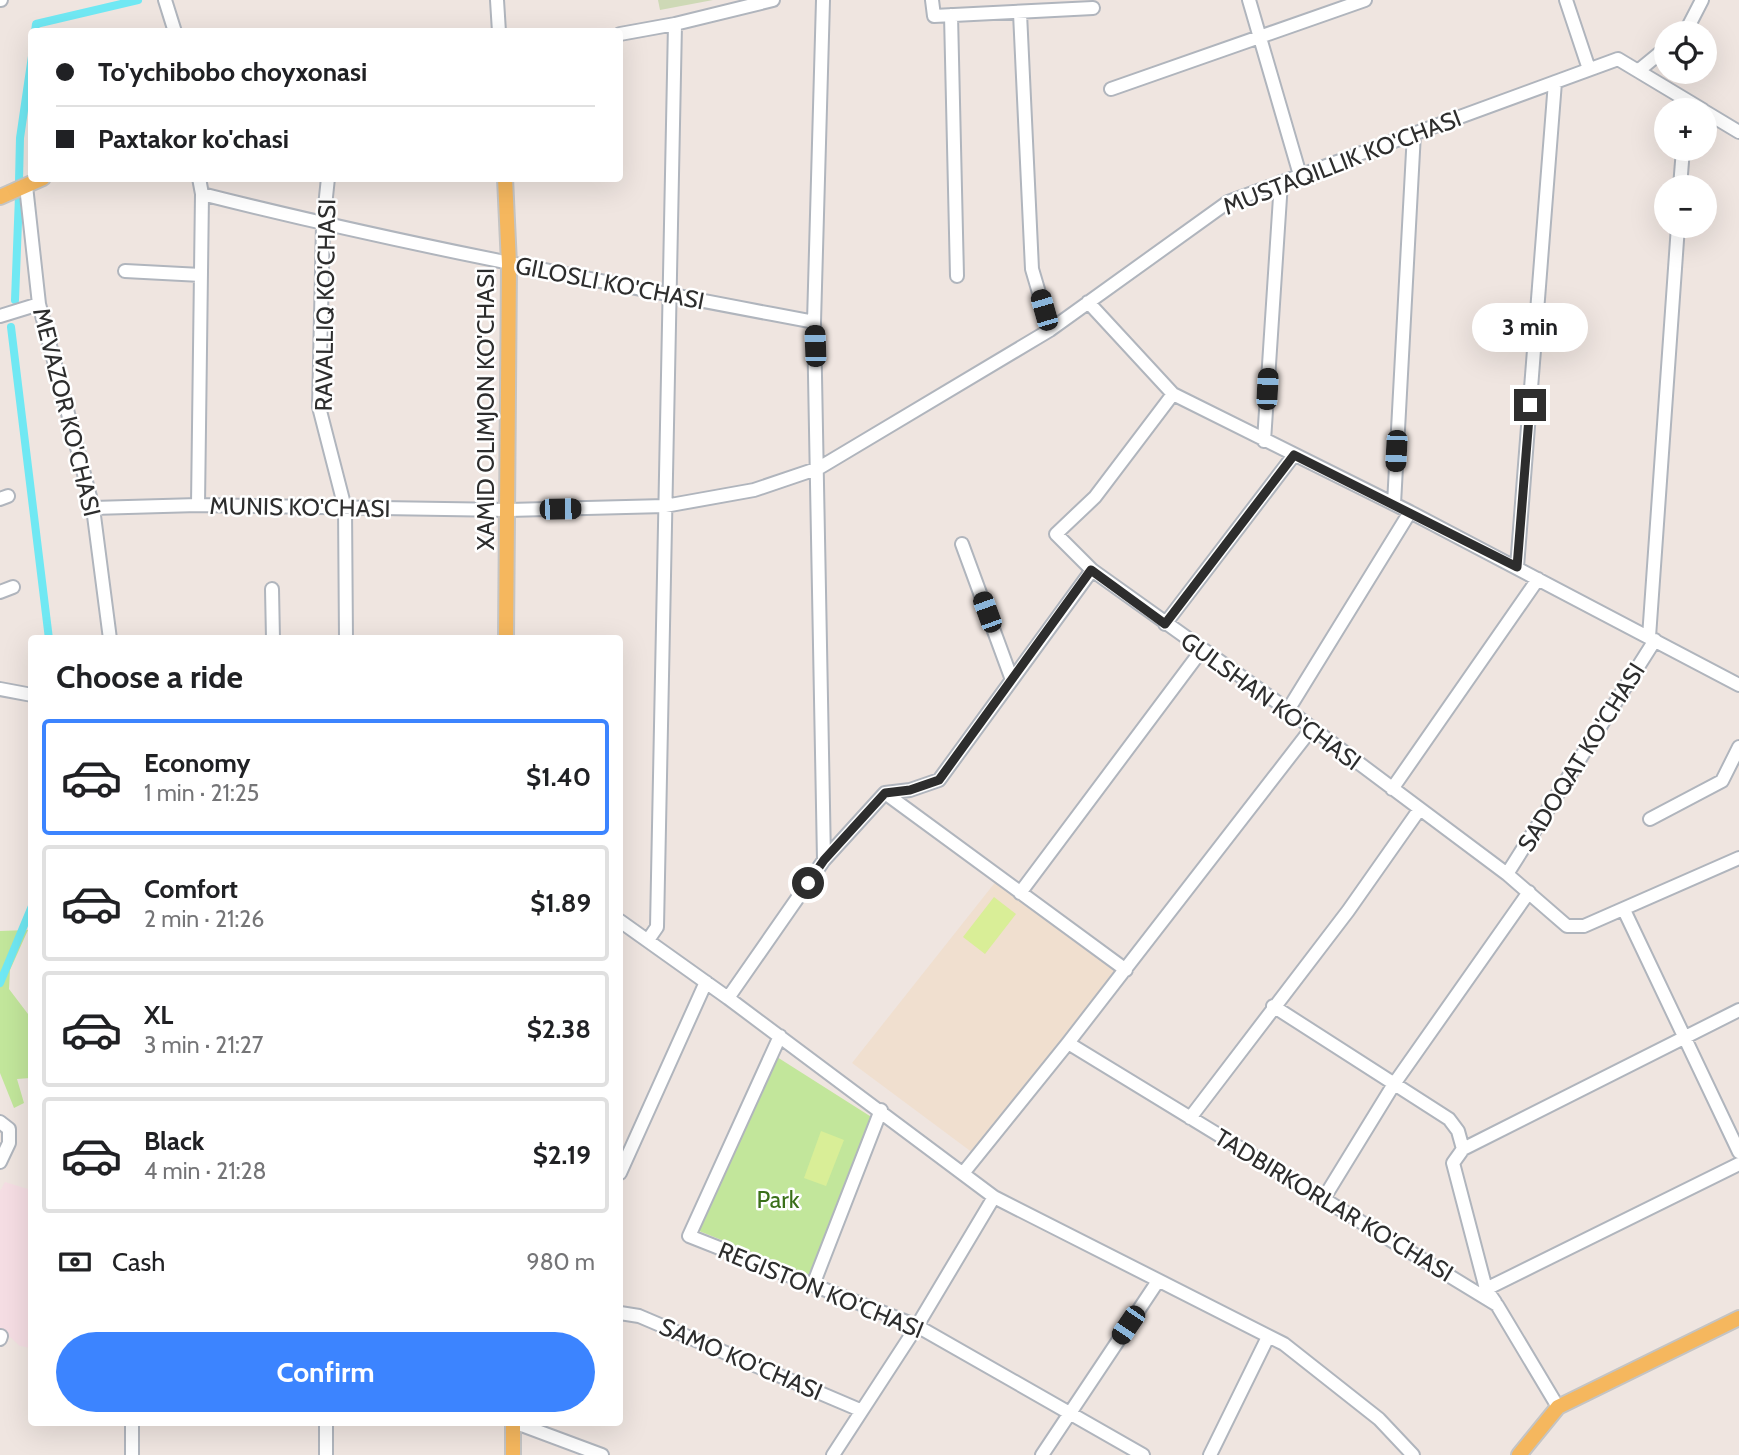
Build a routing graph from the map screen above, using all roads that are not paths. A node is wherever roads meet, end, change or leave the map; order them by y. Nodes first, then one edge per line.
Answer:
1 (165, 0) edge
2 (497, 0) edge
3 (773, 0) edge
4 (823, 0) edge
5 (932, 0) edge
6 (1249, 0) edge
7 (1365, 0) edge
8 (1566, 0) edge
9 (1702, 0) edge
10 (1093, 8) dead end
11 (1020, 13) junction
12 (951, 15) junction
13 (1691, 21) edge
14 (675, 24) junction
15 (174, 28) edge
16 (499, 28) edge
17 (623, 33) edge
18 (1259, 36) junction
19 (1654, 58) edge
20 (1588, 69) junction
21 (1638, 71) junction
22 (1555, 82) junction
23 (1111, 89) dead end
24 (1676, 98) edge
25 (1717, 119) edge
26 (1739, 132) edge
27 (1414, 133) junction
28 (1300, 175) junction
29 (34, 182) edge
30 (200, 182) edge
31 (328, 182) edge
32 (505, 182) edge
33 (1281, 182) junction
34 (26, 186) junction
35 (202, 194) junction
36 (0, 197) edge
37 (323, 225) junction
38 (1677, 238) edge
39 (509, 264) junction
40 (125, 271) dead end
41 (201, 275) junction
42 (957, 276) dead end
43 (668, 294) junction
44 (1088, 302) junction
45 (39, 304) junction
46 (0, 316) edge
47 (814, 322) junction
48 (1050, 330) junction
49 (1173, 394) junction
50 (1264, 441) junction
51 (1294, 455) junction
52 (819, 468) junction
53 (1394, 503) junction
54 (198, 505) junction
55 (665, 506) junction
56 (93, 508) junction
57 (345, 508) junction
58 (508, 510) junction
59 (1410, 512) junction
60 (962, 544) dead end
61 (1517, 567) junction
62 (1091, 570) junction
63 (1538, 579) junction
64 (13, 587) dead end
65 (272, 589) dead end
66 (0, 592) edge
67 (1165, 624) junction
68 (109, 635) edge
69 (273, 635) edge
70 (346, 635) edge
71 (506, 635) edge
72 (1652, 638) junction
73 (1201, 651) junction
74 (1012, 680) junction
75 (1739, 685) edge
76 (0, 689) edge
77 (28, 694) edge
78 (1288, 709) junction
79 (1312, 728) junction
80 (1739, 747) edge
81 (1392, 789) junction
82 (885, 793) junction
83 (1419, 810) junction
84 (1650, 819) dead end
85 (1739, 858) edge
86 (824, 860) junction
87 (1507, 874) junction
88 (1020, 892) junction
89 (1529, 892) junction
90 (1624, 910) junction
91 (623, 923) edge
92 (648, 940) junction
93 (1126, 970) junction
94 (706, 982) junction
95 (728, 998) junction
96 (1273, 1006) junction
97 (1739, 1010) edge
98 (780, 1036) junction
99 (1684, 1037) junction
100 (1069, 1043) junction
101 (1394, 1084) junction
102 (881, 1110) junction
103 (1190, 1118) junction
104 (0, 1122) edge
105 (1463, 1149) junction
106 (1739, 1152) edge
107 (0, 1162) edge
108 (1739, 1164) edge
109 (623, 1166) edge
110 (964, 1172) junction
111 (994, 1197) junction
112 (1324, 1198) junction
113 (1157, 1281) junction
114 (813, 1285) junction
115 (1486, 1289) junction
116 (1497, 1305) junction
117 (623, 1313) edge
118 (1739, 1318) edge
119 (917, 1326) junction
120 (1268, 1336) junction
121 (1558, 1407) junction
122 (860, 1410) junction
123 (1070, 1413) junction
124 (132, 1426) edge
125 (326, 1426) edge
126 (514, 1426) edge
127 (522, 1426) edge
128 (132, 1455) edge
129 (326, 1455) edge
130 (513, 1455) edge
131 (601, 1455) edge
132 (833, 1455) edge
133 (1042, 1455) edge
134 (1143, 1455) edge
135 (1210, 1455) edge
136 (1413, 1455) edge
137 (1519, 1455) edge

1 - 15 street
2 - 16 street
3 - 14 street
4 - 47 street
5 - 12 street
6 - 18 street
7 - 18 street
8 - 20 street
9 - 13 street
10 - 11 street
11 - 12 street
11 - 48 street
12 - 42 street
14 - 17 street
14 - 43 street
18 - 23 street
18 - 28 street
19 - 21 street
20 - 21 street, MUSTAQILLIK KO'CHASI
20 - 22 street, MUSTAQILLIK KO'CHASI
21 - 24 street
22 - 27 street, MUSTAQILLIK KO'CHASI
22 - 61 street
25 - 26 street
27 - 28 street, MUSTAQILLIK KO'CHASI
27 - 53 street
28 - 33 street, MUSTAQILLIK KO'CHASI
29 - 34 main road
30 - 35 street
31 - 37 street, RAVALLIQ KO'CHASI
32 - 39 main road, XAMID OLIMJON KO'CHASI
33 - 44 street, MUSTAQILLIK KO'CHASI
33 - 50 street
34 - 36 main road
34 - 45 street, MEVAZOR KO'CHASI
35 - 37 street, GILOSLI KO'CHASI
35 - 41 street
37 - 39 street, GILOSLI KO'CHASI
37 - 57 street, RAVALLIQ KO'CHASI
38 - 72 street
39 - 43 street, GILOSLI KO'CHASI
39 - 58 main road, XAMID OLIMJON KO'CHASI
40 - 41 street
41 - 54 street
43 - 47 street, GILOSLI KO'CHASI
43 - 55 street
44 - 48 street, MUSTAQILLIK KO'CHASI
44 - 49 street
45 - 46 street
45 - 56 street, MEVAZOR KO'CHASI
47 - 52 street
48 - 52 street, MUSTAQILLIK KO'CHASI
49 - 50 street
49 - 62 street, GULSHAN KO'CHASI
50 - 51 street
51 - 53 street
51 - 67 street
52 - 55 street, MUSTAQILLIK KO'CHASI
52 - 86 street
53 - 59 street
54 - 56 street, MUNIS KO'CHASI
54 - 57 street, MUNIS KO'CHASI
55 - 58 street, MUSTAQILLIK KO'CHASI
55 - 92 street
56 - 68 street, MEVAZOR KO'CHASI
57 - 58 street, MUNIS KO'CHASI
57 - 70 street, RAVALLIQ KO'CHASI
58 - 71 main road, XAMID OLIMJON KO'CHASI
59 - 61 street
59 - 78 street
60 - 74 street
61 - 63 street
62 - 67 street, GULSHAN KO'CHASI
62 - 74 street
63 - 72 street
63 - 81 street
64 - 66 street
65 - 69 street
67 - 73 street, GULSHAN KO'CHASI
72 - 75 street
72 - 87 street, SADOQAT KO'CHASI
73 - 78 street, GULSHAN KO'CHASI
73 - 88 street
74 - 82 street
76 - 77 street
78 - 79 street, GULSHAN KO'CHASI
79 - 81 street, GULSHAN KO'CHASI
79 - 93 street
80 - 84 street
81 - 83 street, GULSHAN KO'CHASI
82 - 86 street
82 - 88 street
83 - 87 street, GULSHAN KO'CHASI
83 - 96 street
85 - 90 street
86 - 95 street
87 - 89 street, GULSHAN KO'CHASI
88 - 93 street
89 - 90 street, GULSHAN KO'CHASI
89 - 101 street
90 - 99 street
91 - 92 street
92 - 94 street
93 - 100 street
94 - 95 street
94 - 109 street
95 - 98 street
96 - 101 street
96 - 103 street
97 - 99 street
98 - 102 street
98 - 114 street, REGISTON KO'CHASI
99 - 105 street
99 - 106 street
100 - 103 street, TADBIRKORLAR KO'CHASI
100 - 110 street
101 - 105 street
101 - 112 street
102 - 110 street
102 - 114 street
103 - 112 street, TADBIRKORLAR KO'CHASI
104 - 107 street
105 - 115 street
108 - 115 street
110 - 111 street
111 - 113 street
111 - 119 street
112 - 116 street, TADBIRKORLAR KO'CHASI
113 - 120 street
113 - 123 street
114 - 119 street, REGISTON KO'CHASI
115 - 116 street
116 - 121 street, TADBIRKORLAR KO'CHASI
117 - 122 street, SAMO KO'CHASI
118 - 121 main road
119 - 122 street
119 - 123 street, REGISTON KO'CHASI
120 - 135 street
120 - 136 street
121 - 137 main road
122 - 132 street
123 - 133 street
123 - 134 street, REGISTON KO'CHASI
124 - 128 street
125 - 129 street
126 - 130 main road
127 - 131 street

